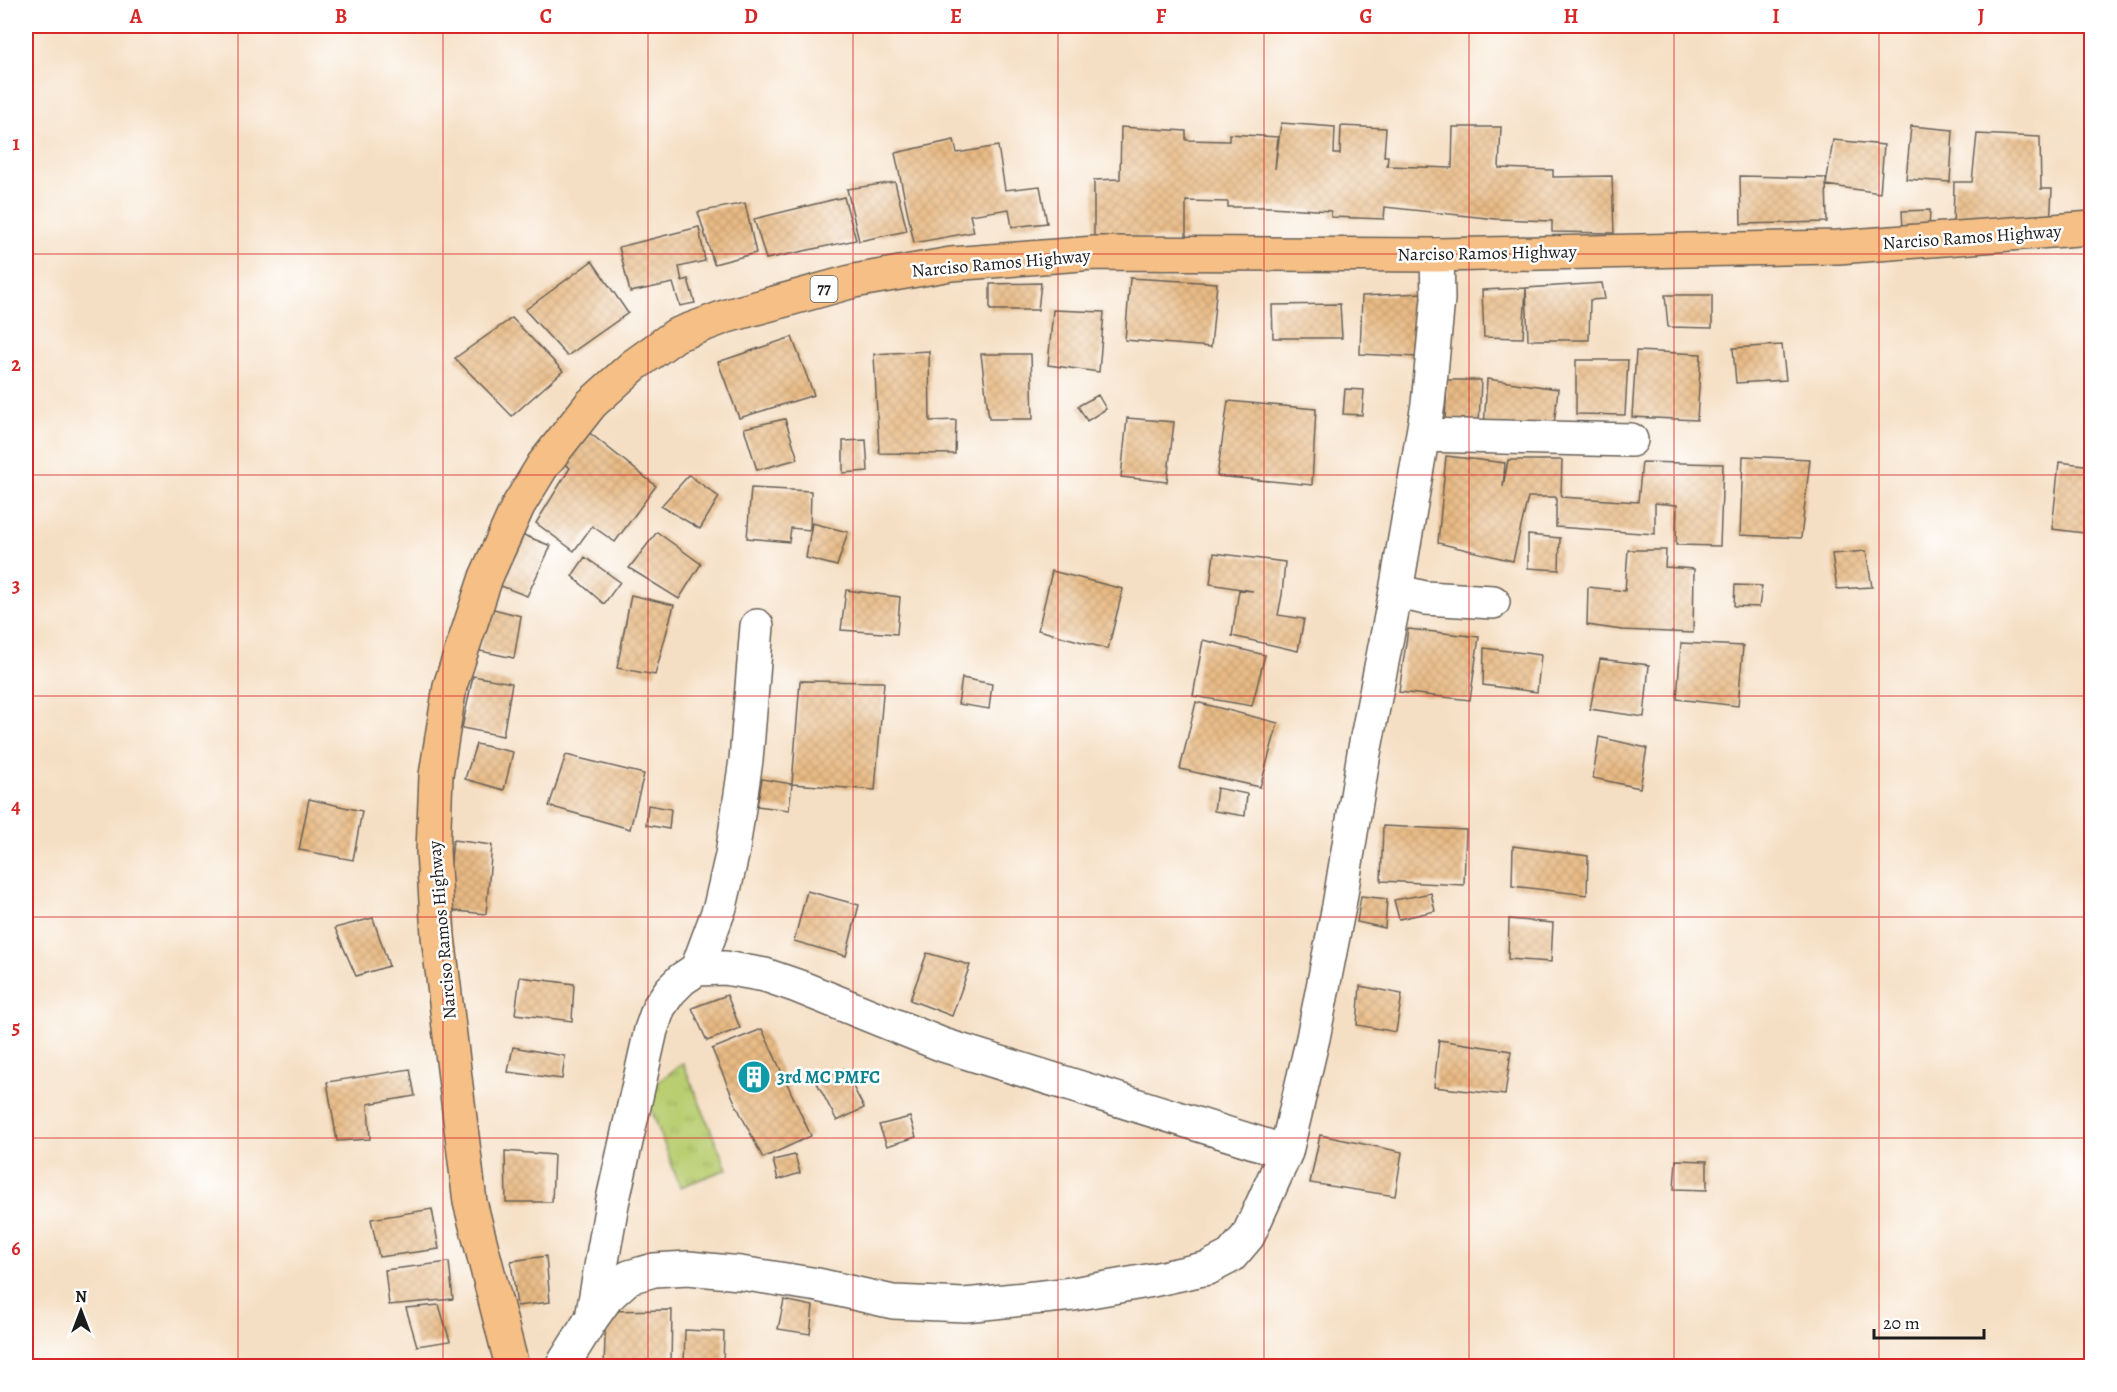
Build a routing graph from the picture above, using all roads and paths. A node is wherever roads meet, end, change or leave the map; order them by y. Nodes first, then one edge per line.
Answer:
1 (2091, 228) edge
2 (1437, 255) junction
3 (1423, 435) junction
4 (1631, 440) dead end
5 (1396, 591) junction
6 (1493, 602) dead end
7 (757, 626) dead end
8 (697, 969) junction
9 (1286, 1152) junction
10 (592, 1318) junction
11 (512, 1366) edge
12 (562, 1366) edge

1 - 2 highway, Narciso Ramos Highway / 77
2 - 3 street
2 - 11 highway, Narciso Ramos Highway / 77
3 - 4 street
3 - 5 street
5 - 6 street
5 - 9 street
7 - 8 street
8 - 9 street
8 - 10 street
9 - 10 street
10 - 12 street

